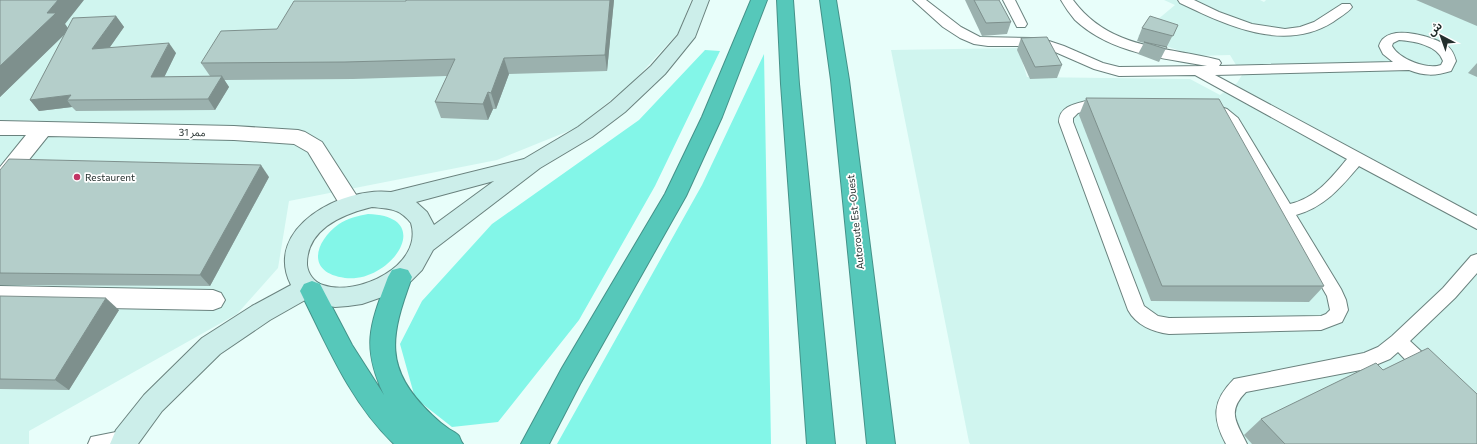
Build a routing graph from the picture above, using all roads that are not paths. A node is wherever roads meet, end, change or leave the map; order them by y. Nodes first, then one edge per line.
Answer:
1 (701, 0) edge
2 (759, 0) edge
3 (785, 0) edge
4 (828, 0) edge
5 (919, 0) edge
6 (1009, 0) edge
7 (1067, 0) edge
8 (1184, 0) edge
9 (1346, 7) dead end
10 (1021, 24) dead end
11 (1408, 66) dead end
12 (1239, 69) junction
13 (1196, 70) junction
14 (0, 128) edge
15 (43, 128) junction
16 (1357, 158) junction
17 (533, 163) junction
18 (0, 182) edge
19 (391, 200) junction
20 (351, 204) junction
21 (1286, 210) junction
22 (1477, 224) edge
23 (423, 245) junction
24 (1477, 261) edge
25 (400, 277) junction
26 (309, 290) junction
27 (0, 296) edge
28 (214, 300) dead end
29 (1398, 341) junction
30 (1443, 386) edge
31 (125, 441) edge
32 (98, 444) edge
33 (413, 444) edge
34 (449, 444) edge
35 (535, 444) edge
36 (821, 444) edge
37 (881, 444) edge
38 (1237, 444) edge

1 - 17 main road
2 - 35 highway
3 - 36 highway
4 - 37 highway, Autoroute Est-Ouest
5 - 13 lane
6 - 10 lane
7 - 12 lane
8 - 9 lane
11 - 12 lane
12 - 13 lane
13 - 16 lane
14 - 15 street, ممر 31
15 - 18 street
15 - 20 street, ممر 31
16 - 21 lane
16 - 22 lane
17 - 19 main road
17 - 23 main road
19 - 20 main road
19 - 23 main road
20 - 26 main road
21 - 21 lane
23 - 25 main road
24 - 29 lane
25 - 26 main road
25 - 34 highway
26 - 31 main road
26 - 33 highway
27 - 28 street
29 - 30 lane
29 - 38 lane
31 - 32 lane

